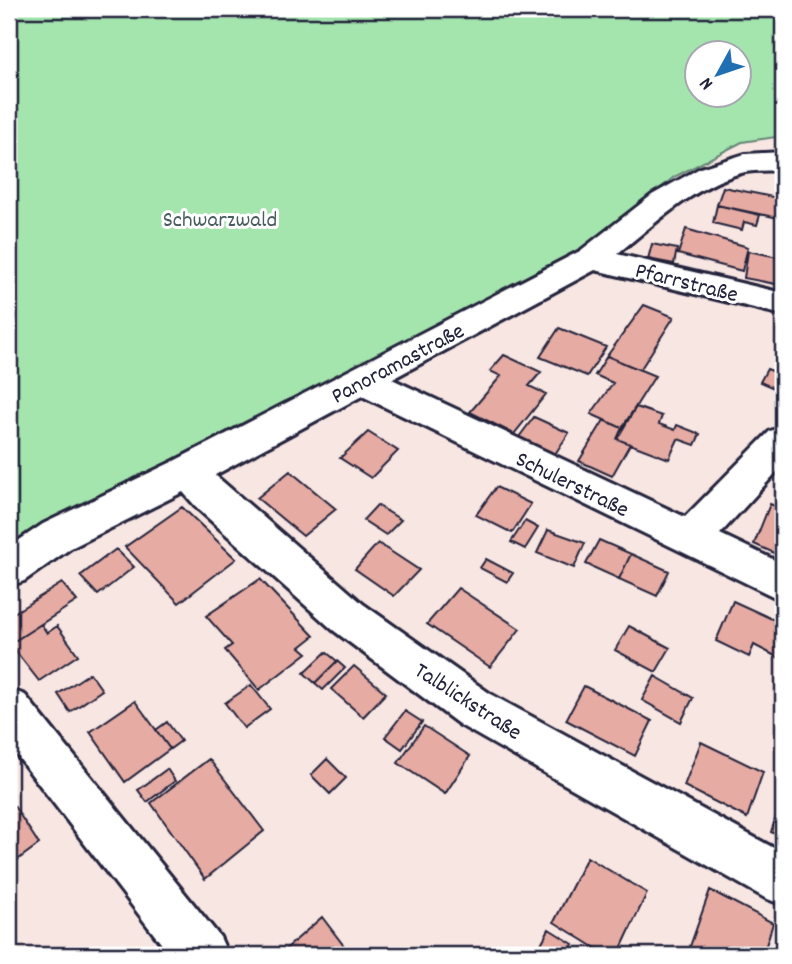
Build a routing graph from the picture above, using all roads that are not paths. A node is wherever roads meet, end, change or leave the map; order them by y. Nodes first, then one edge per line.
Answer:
1 (783, 161) edge
2 (591, 258) junction
3 (783, 304) edge
4 (363, 381) junction
5 (783, 441) edge
6 (188, 472) junction
7 (690, 539) junction
8 (9, 569) edge
9 (783, 583) edge
10 (9, 710) edge
11 (783, 880) edge
12 (202, 955) edge

1 - 2 street, Panoramastraße
2 - 3 street, Pfarrstraße
2 - 4 street, Panoramastraße
4 - 6 street, Panoramastraße
4 - 7 street, Schulerstraße
5 - 7 street
6 - 8 street, Panoramastraße
6 - 11 street, Talblickstraße
7 - 9 street, Schulerstraße
10 - 12 street

